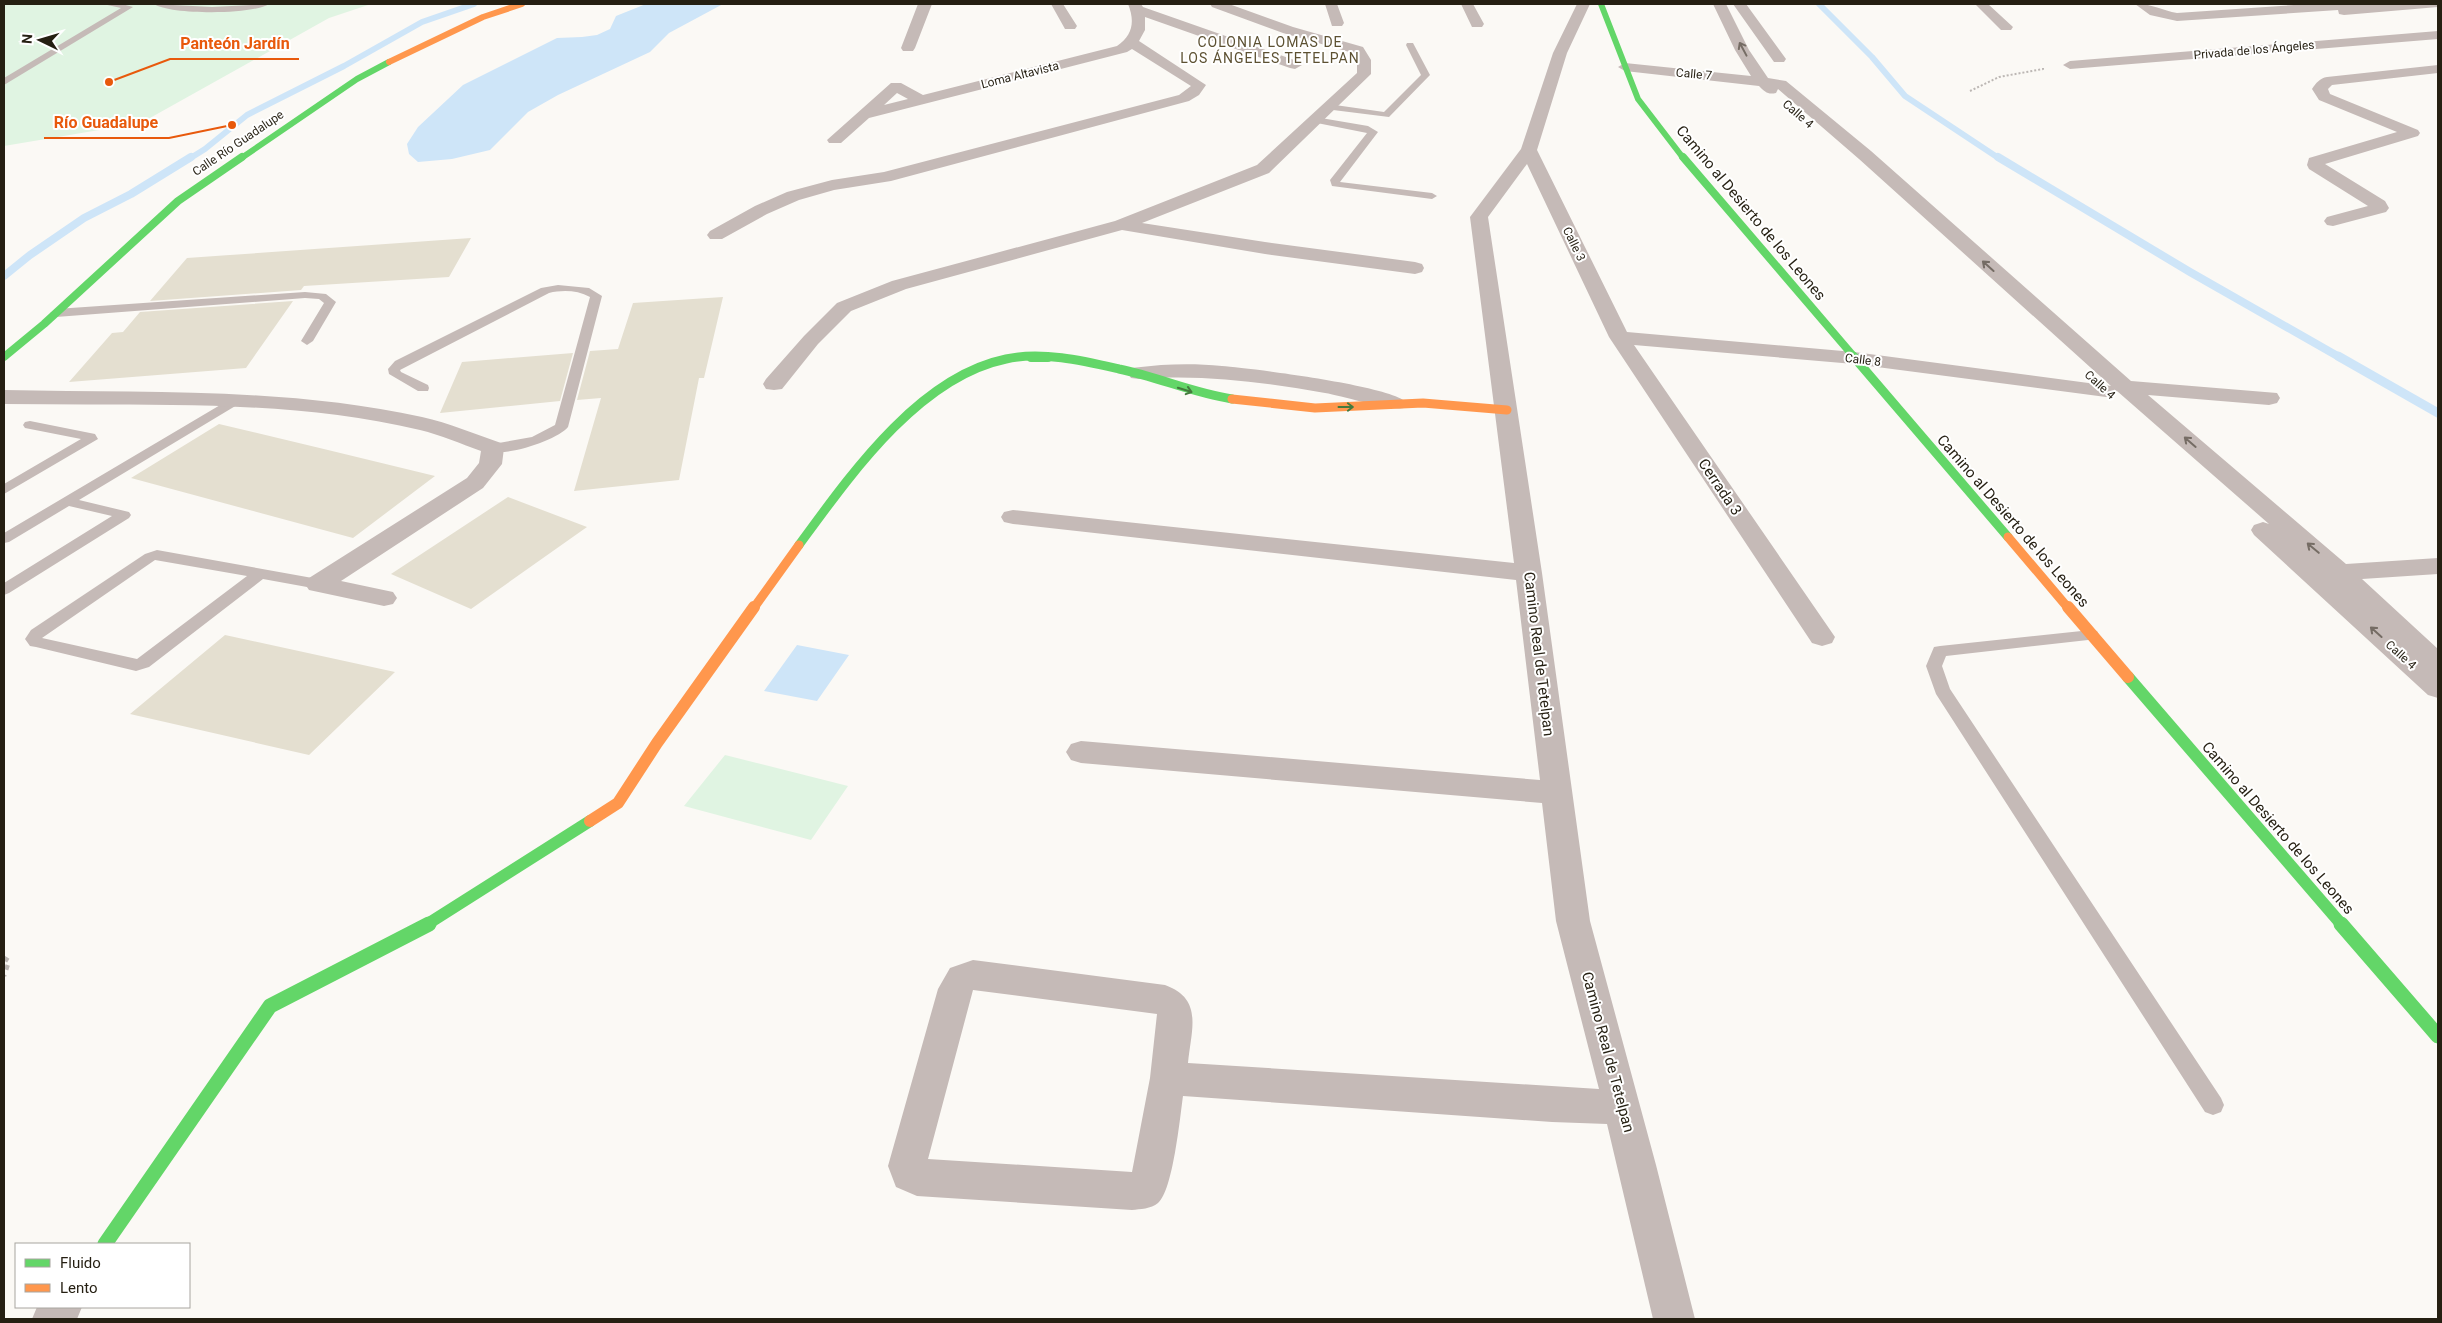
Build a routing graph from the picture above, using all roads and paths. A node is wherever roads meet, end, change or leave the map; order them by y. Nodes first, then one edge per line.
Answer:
1 (107, 4) edge
2 (158, 4) edge
3 (215, 4) edge
4 (265, 4) edge
5 (522, 4) edge
6 (925, 4) edge
7 (1057, 4) edge
8 (1217, 4) edge
9 (1331, 4) edge
10 (1467, 4) edge
11 (1583, 4) edge
12 (1601, 4) edge
13 (1720, 4) edge
14 (1739, 4) edge
15 (1980, 4) edge
16 (2142, 4) edge
17 (2363, 4) edge
18 (2436, 4) edge
19 (1136, 7) edge
20 (199, 9) junction
21 (2251, 19) dead end
22 (1337, 23) dead end
23 (1477, 24) dead end
24 (1070, 26) dead end
25 (2006, 27) dead end
26 (2438, 35) edge
27 (1132, 43) junction
28 (1410, 45) dead end
29 (908, 48) dead end
30 (1779, 60) dead end
31 (1295, 65) dead end
32 (2070, 66) joint
33 (1625, 67) junction
34 (2438, 69) edge
35 (1762, 80) junction
36 (4, 82) edge
37 (1970, 91) dead end
38 (1328, 107) junction
39 (1315, 120) junction
40 (835, 140) dead end
41 (1529, 150) junction
42 (1432, 196) dead end
43 (2333, 221) dead end
44 (1121, 225) junction
45 (716, 235) dead end
46 (1415, 268) dead end
47 (56, 313) junction
48 (1619, 337) junction
49 (307, 341) dead end
50 (4, 357) edge
51 (1854, 358) junction
52 (1139, 373) junction
53 (1269, 377) junction
54 (774, 384) dead end
55 (423, 388) dead end
56 (2116, 389) junction
57 (4, 397) edge
58 (2269, 398) dead end
59 (232, 402) junction
60 (1396, 403) junction
61 (1258, 404) junction
62 (1507, 410) junction
63 (30, 425) dead end
64 (493, 448) junction
65 (4, 490) edge
66 (67, 501) junction
67 (1013, 517) dead end
68 (4, 539) edge
69 (2438, 566) edge
70 (2340, 572) junction
71 (261, 573) junction
72 (1529, 573) junction
73 (318, 584) junction
74 (4, 590) edge
75 (384, 598) dead end
76 (2091, 635) junction
77 (1822, 637) dead end
78 (2438, 665) edge
79 (2438, 688) edge
80 (1081, 752) dead end
81 (1557, 793) junction
82 (4, 958) edge
83 (4, 976) edge
84 (2438, 1036) edge
85 (1168, 1078) junction
86 (2213, 1105) dead end
87 (1622, 1107) junction
88 (106, 1243) edge
89 (60, 1308) edge
90 (52, 1319) edge
91 (1674, 1319) edge

1 - 36 lane
2 - 20 lane
3 - 20 lane
4 - 20 lane
5 - 47 street, Calle Río Guadalupe
6 - 29 street
7 - 24 street
8 - 38 street
9 - 22 street
10 - 23 street
11 - 41 street, Camino Real de Tetelpan
12 - 33 street, Camino al Desierto de los Leones
35 -> 13 street, Calle 4
14 - 30 street
15 - 25 street
16 - 17 street
18 - 21 street
19 - 27 street
19 - 31 street
26 - 32 street, Privada de los Ángeles
27 - 40 street, Loma Altavista
27 - 45 street
28 - 38 lane
32 - 37 path
33 - 35 street, Calle 7
33 - 51 street, Camino al Desierto de los Leones
34 - 43 street
56 -> 35 street, Calle 4
38 - 39 street
39 - 42 lane
39 - 44 street
41 - 48 street, Calle 3
41 - 62 street, Camino Real de Tetelpan
44 - 46 street
44 - 54 street
47 - 49 lane
47 - 50 street, Calle Río Guadalupe
48 - 51 street, Calle 8
48 - 77 street, Cerrada 3
51 - 56 street, Calle 8
51 - 76 street, Camino al Desierto de los Leones
52 - 53 street
52 -> 61 street
52 - 88 street
53 - 60 street
53 - 61 street
55 - 64 lane
56 - 58 street, Calle 8
70 -> 56 street, Calle 4
79 -> 56 street, Calle 4
57 - 59 street
59 - 64 street
59 - 66 lane
61 -> 60 street
60 - 62 street
62 - 72 street, Camino Real de Tetelpan
63 - 65 lane
64 - 73 street
66 - 68 lane
66 - 74 lane
67 - 72 street
69 - 70 street
70 - 78 street, Calle 4
71 - 71 lane
71 - 73 lane
72 - 81 street, Camino Real de Tetelpan
73 - 75 street
76 - 84 street, Camino al Desierto de los Leones
76 - 86 lane
80 - 81 street
81 - 87 street, Camino Real de Tetelpan
82 - 83 path
85 - 85 street
85 - 87 street
87 - 91 street, Camino Real de Tetelpan
89 - 90 street

